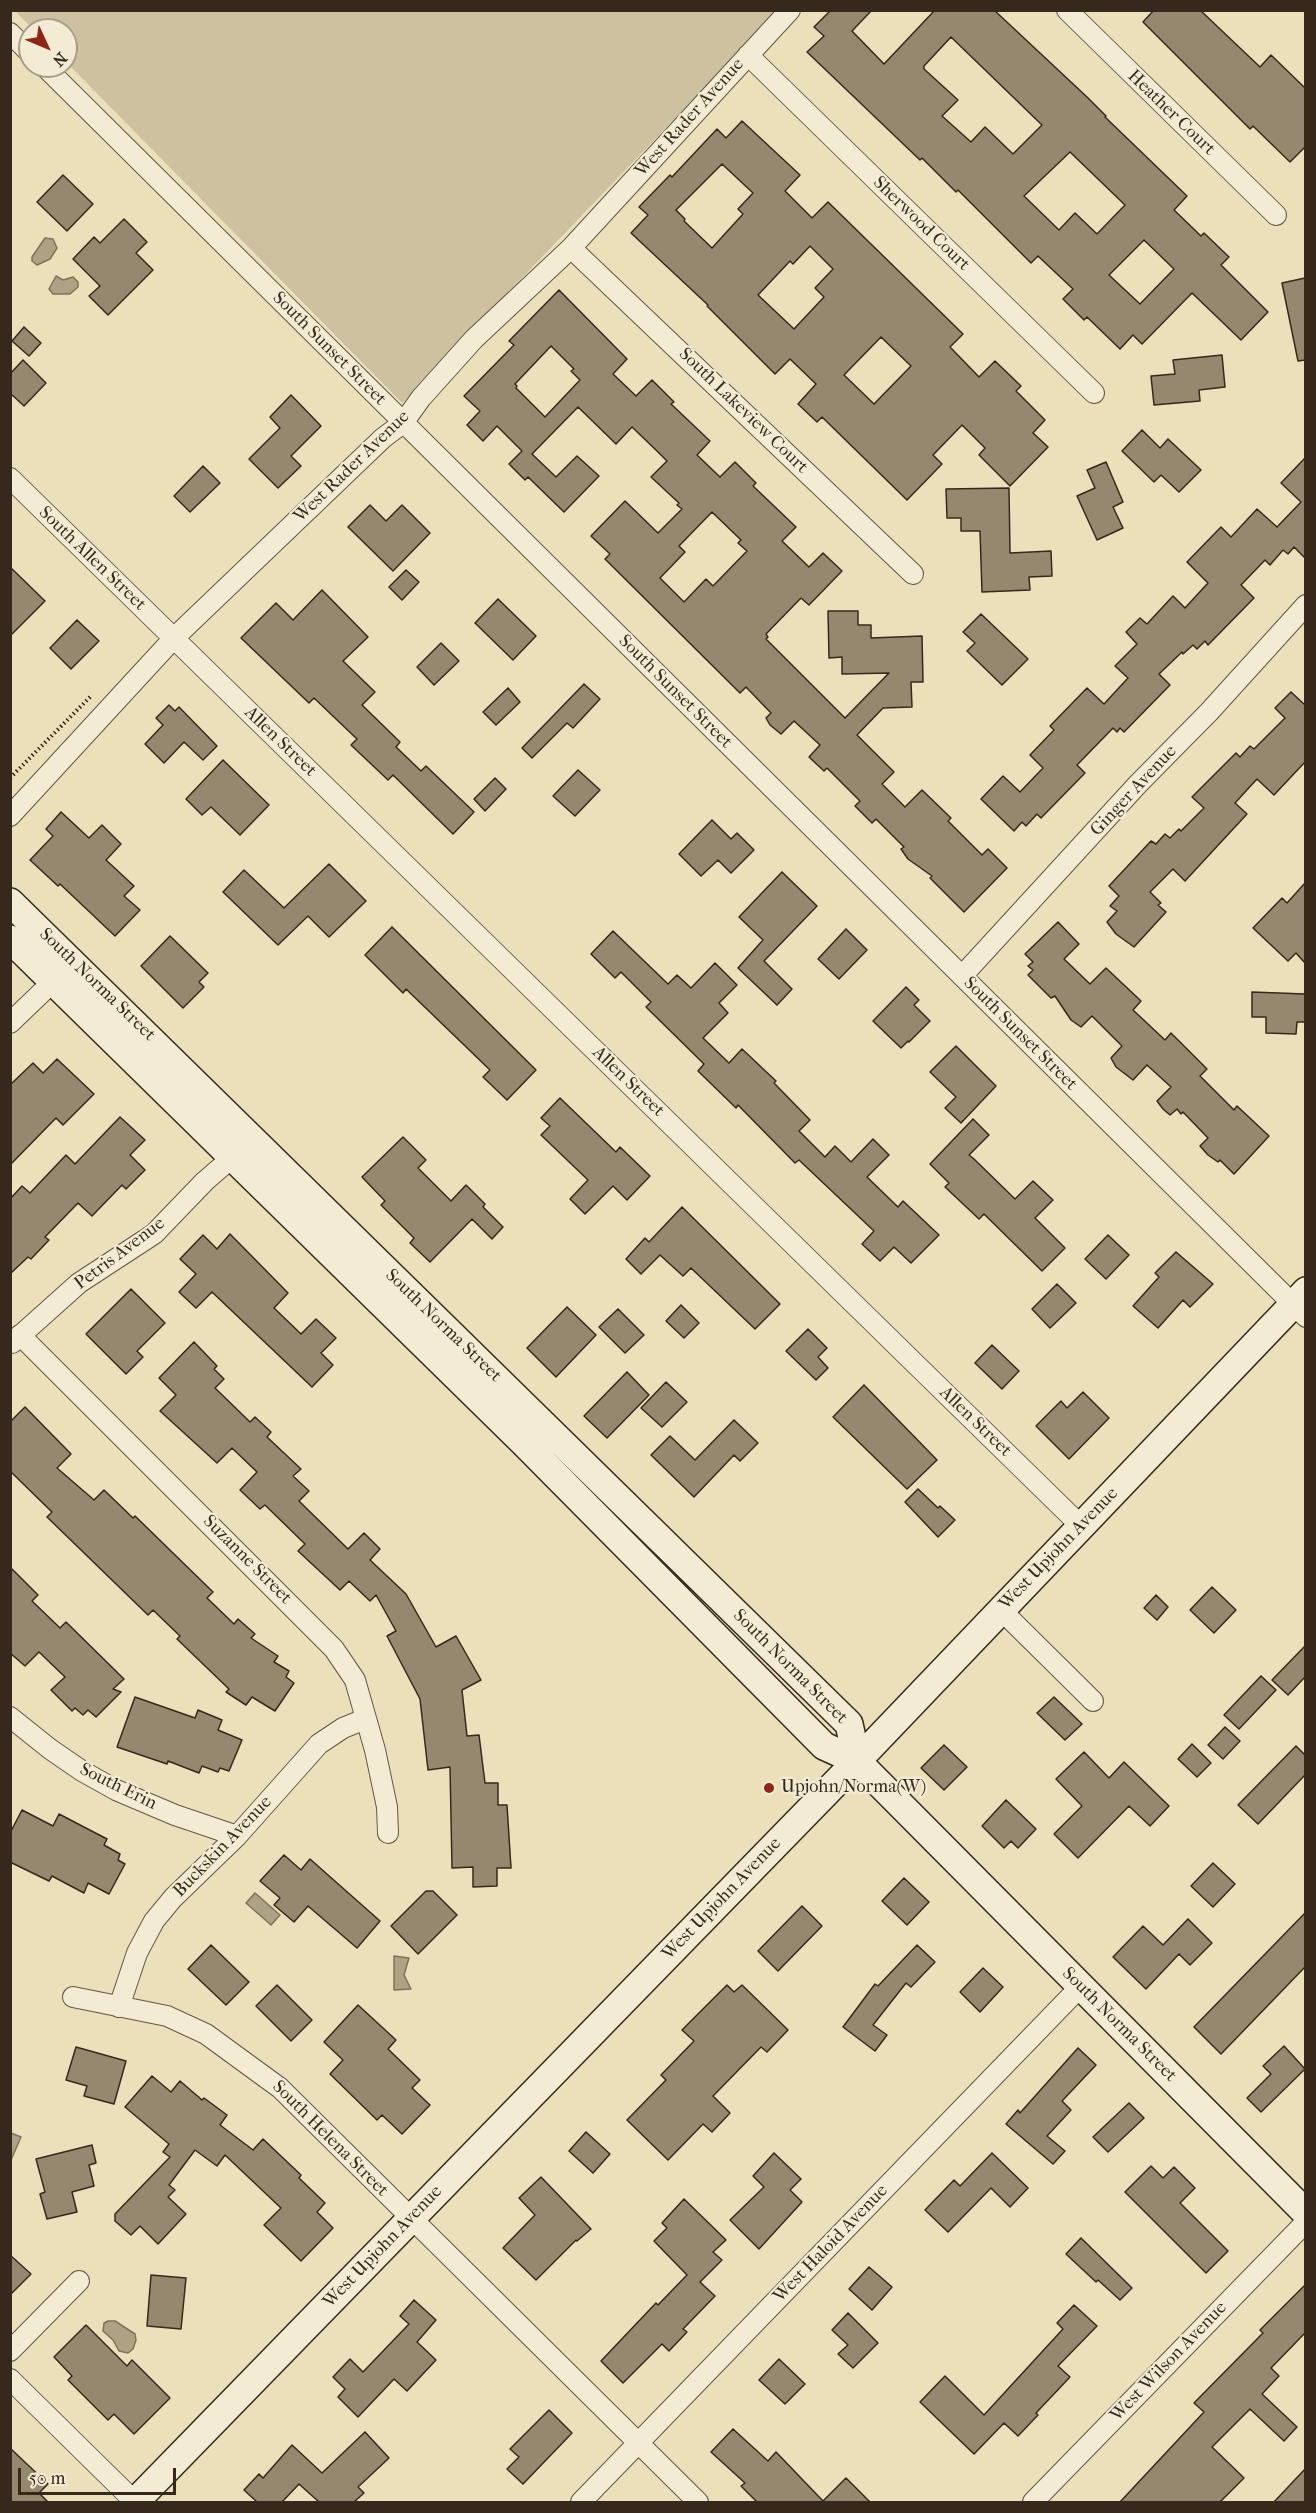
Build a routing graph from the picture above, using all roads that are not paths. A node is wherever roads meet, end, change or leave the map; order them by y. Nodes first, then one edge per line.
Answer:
1 (790, 10) edge
2 (1067, 10) edge
3 (748, 55) junction
4 (56, 78) edge
5 (1276, 215) dead end
6 (572, 248) junction
7 (1094, 393) dead end
8 (403, 423) junction
9 (10, 478) edge
10 (913, 574) dead end
11 (1305, 604) edge
12 (174, 638) junction
13 (10, 816) edge
14 (10, 902) edge
15 (10, 939) edge
16 (74, 962) junction
17 (962, 976) junction
18 (53, 980) junction
19 (10, 1023) edge
20 (255, 1139) junction
21 (231, 1157) junction
22 (1301, 1304) edge
23 (15, 1340) edge
24 (1081, 1526) junction
25 (1001, 1610) junction
26 (1093, 1701) dead end
27 (10, 1717) edge
28 (365, 1719) junction
29 (857, 1761) junction
30 (388, 1833) dead end
31 (237, 1836) junction
32 (1081, 1986) junction
33 (73, 1997) dead end
34 (119, 2007) junction
35 (1305, 2213) edge
36 (410, 2219) junction
37 (1305, 2222) edge
38 (80, 2281) dead end
39 (10, 2351) edge
40 (10, 2379) edge
41 (638, 2443) junction
42 (135, 2502) edge
43 (580, 2502) edge
44 (698, 2502) edge
45 (1033, 2502) edge

1 - 3 street, West Rader Avenue
2 - 5 street, Heather Court
3 - 6 street, West Rader Avenue
3 - 7 street, Sherwood Court
4 - 8 street, South Sunset Street
6 - 8 street, West Rader Avenue
6 - 10 street, South Lakeview Court
8 - 12 street, West Rader Avenue
8 - 17 street, South Sunset Street
9 - 12 street, South Allen Street
11 - 17 street, Ginger Avenue
12 - 13 street, West Rader Avenue
12 - 24 street, Allen Street
14 - 16 street, South Norma Street
15 - 18 street, South Norma Street
16 - 18 street
16 - 20 street, South Norma Street
17 - 22 street, South Sunset Street
18 - 19 street
18 - 21 street, South Norma Street
20 - 21 street, Petris Avenue
20 - 29 street, South Norma Street
21 - 23 street, Petris Avenue
21 - 29 street, South Norma Street
22 - 24 street, West Upjohn Avenue
23 - 28 street, Suzanne Street
24 - 25 street, West Upjohn Avenue
25 - 26 street
25 - 29 street, West Upjohn Avenue
27 - 31 street, South Erin
28 - 30 street, Suzanne Street
28 - 31 street, Buckskin Avenue
29 - 32 street, South Norma Street
29 - 36 street, West Upjohn Avenue
31 - 34 street, Buckskin Avenue
32 - 35 street, South Norma Street
32 - 41 street, West Haloid Avenue
33 - 34 street, South Helena Street
34 - 36 street, South Helena Street
36 - 41 street, South Helena Street
36 - 42 street, West Upjohn Avenue
37 - 45 street, West Wilson Avenue
38 - 39 street
40 - 42 street
41 - 43 street, West Haloid Avenue
41 - 44 street, South Helena Street

